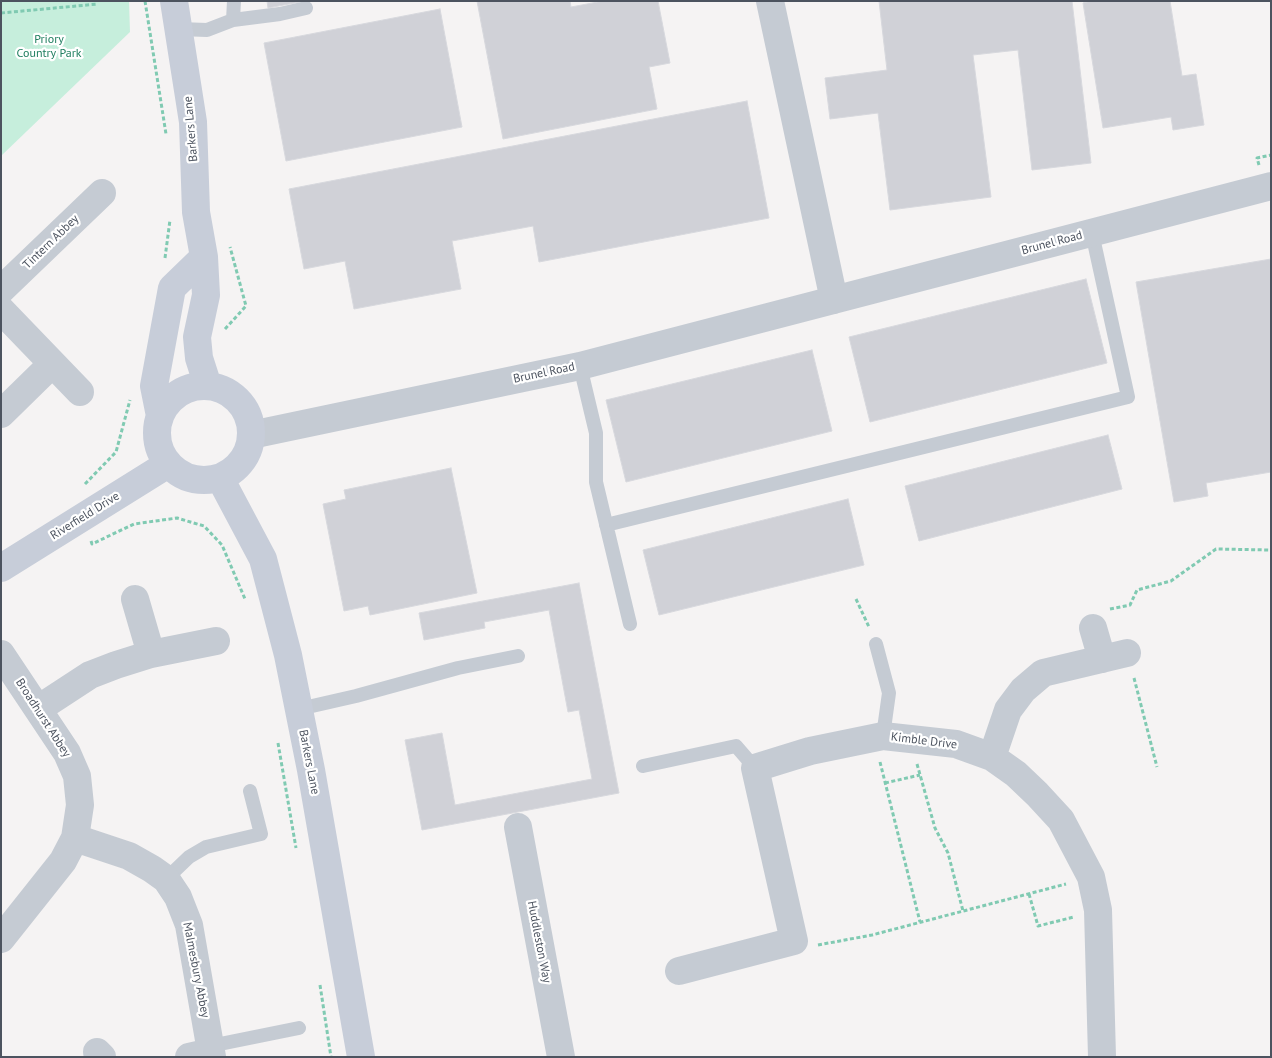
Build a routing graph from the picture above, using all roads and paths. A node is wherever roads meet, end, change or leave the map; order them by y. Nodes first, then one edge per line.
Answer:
1 (145, 1) edge
2 (174, 1) edge
3 (234, 1) edge
4 (770, 1) edge
5 (98, 4) dead end
6 (306, 8) dead end
7 (1, 13) edge
8 (233, 20) junction
9 (179, 29) junction
10 (166, 136) dead end
11 (1271, 186) edge
12 (102, 193) dead end
13 (171, 213) dead end
14 (1092, 233) junction
15 (204, 257) junction
16 (165, 261) dead end
17 (1, 290) edge
18 (834, 300) junction
19 (1, 310) edge
20 (52, 364) junction
21 (580, 366) junction
22 (208, 386) junction
23 (80, 392) dead end
24 (132, 395) dead end
25 (1, 414) edge
26 (160, 416) junction
27 (251, 435) junction
28 (168, 464) junction
29 (220, 478) junction
30 (80, 487) dead end
31 (606, 526) junction
32 (92, 544) dead end
33 (1271, 550) edge
34 (1, 568) edge
35 (135, 599) dead end
36 (246, 601) dead end
37 (630, 624) dead end
38 (1093, 628) joint
39 (216, 641) dead end
40 (876, 644) dead end
41 (1, 654) edge
42 (151, 654) junction
43 (518, 656) dead end
44 (1114, 656) junction
45 (38, 709) junction
46 (299, 709) junction
47 (276, 736) dead end
48 (879, 737) junction
49 (916, 738) junction
50 (992, 757) junction
51 (642, 766) dead end
52 (1157, 767) dead end
53 (755, 768) junction
54 (920, 775) junction
55 (885, 783) junction
56 (250, 791) dead end
57 (518, 827) dead end
58 (76, 838) junction
59 (298, 857) dead end
60 (1091, 877) junction
61 (166, 879) junction
62 (1029, 894) junction
63 (963, 910) junction
64 (1098, 910) junction
65 (920, 922) junction
66 (1, 939) edge
67 (794, 941) junction
68 (679, 971) dead end
69 (320, 982) dead end
70 (299, 1028) dead end
71 (206, 1053) edge
72 (332, 1057) edge
73 (362, 1057) edge
74 (561, 1057) edge
75 (1102, 1057) edge

1 - 10 path
2 - 9 street, Barkers Lane
3 - 8 lane
4 - 18 street
5 - 7 path
6 - 8 lane
8 - 9 lane
9 - 15 street, Barkers Lane
11 - 14 street, Brunel Road
12 - 17 street, Tintern Abbey
13 - 16 path
14 - 18 street, Brunel Road
14 - 31 lane
15 - 22 street, Barkers Lane
15 - 26 street
18 - 21 street, Brunel Road
19 - 20 street
20 - 23 street
20 - 25 street
21 - 27 street, Brunel Road
21 - 31 lane
22 - 26 street
22 - 27 street
24 - 30 path
26 - 28 street
27 - 29 street
28 - 29 street
28 - 34 street, Riverfield Drive
29 - 46 street, Barkers Lane
31 - 37 lane
32 - 36 path
33 - 38 path
35 - 42 street
38 - 44 street
39 - 42 street
40 - 48 lane
41 - 45 street, Broadhurst Abbey
42 - 45 street
43 - 46 lane
44 - 50 street
44 - 52 path
45 - 58 street, Broadhurst Abbey
46 - 73 street, Barkers Lane
47 - 59 path
48 - 49 street, Kimble Drive
48 - 53 street, Kimble Drive
48 - 55 path
49 - 50 street, Kimble Drive
49 - 54 path
50 - 60 street, Kimble Drive
51 - 53 lane
53 - 67 street
54 - 55 path
54 - 63 path
55 - 65 path
56 - 61 lane
57 - 74 street, Huddleston Way
58 - 61 street, Malmesbury Abbey
58 - 66 street, Broadhurst Abbey
60 - 62 path
60 - 64 street, Kimble Drive
61 - 71 street, Malmesbury Abbey
62 - 63 path
62 - 64 path
63 - 65 path
64 - 75 street, Kimble Drive
65 - 67 path
67 - 68 street
69 - 72 path
70 - 71 lane, Malmesbury Abbey

